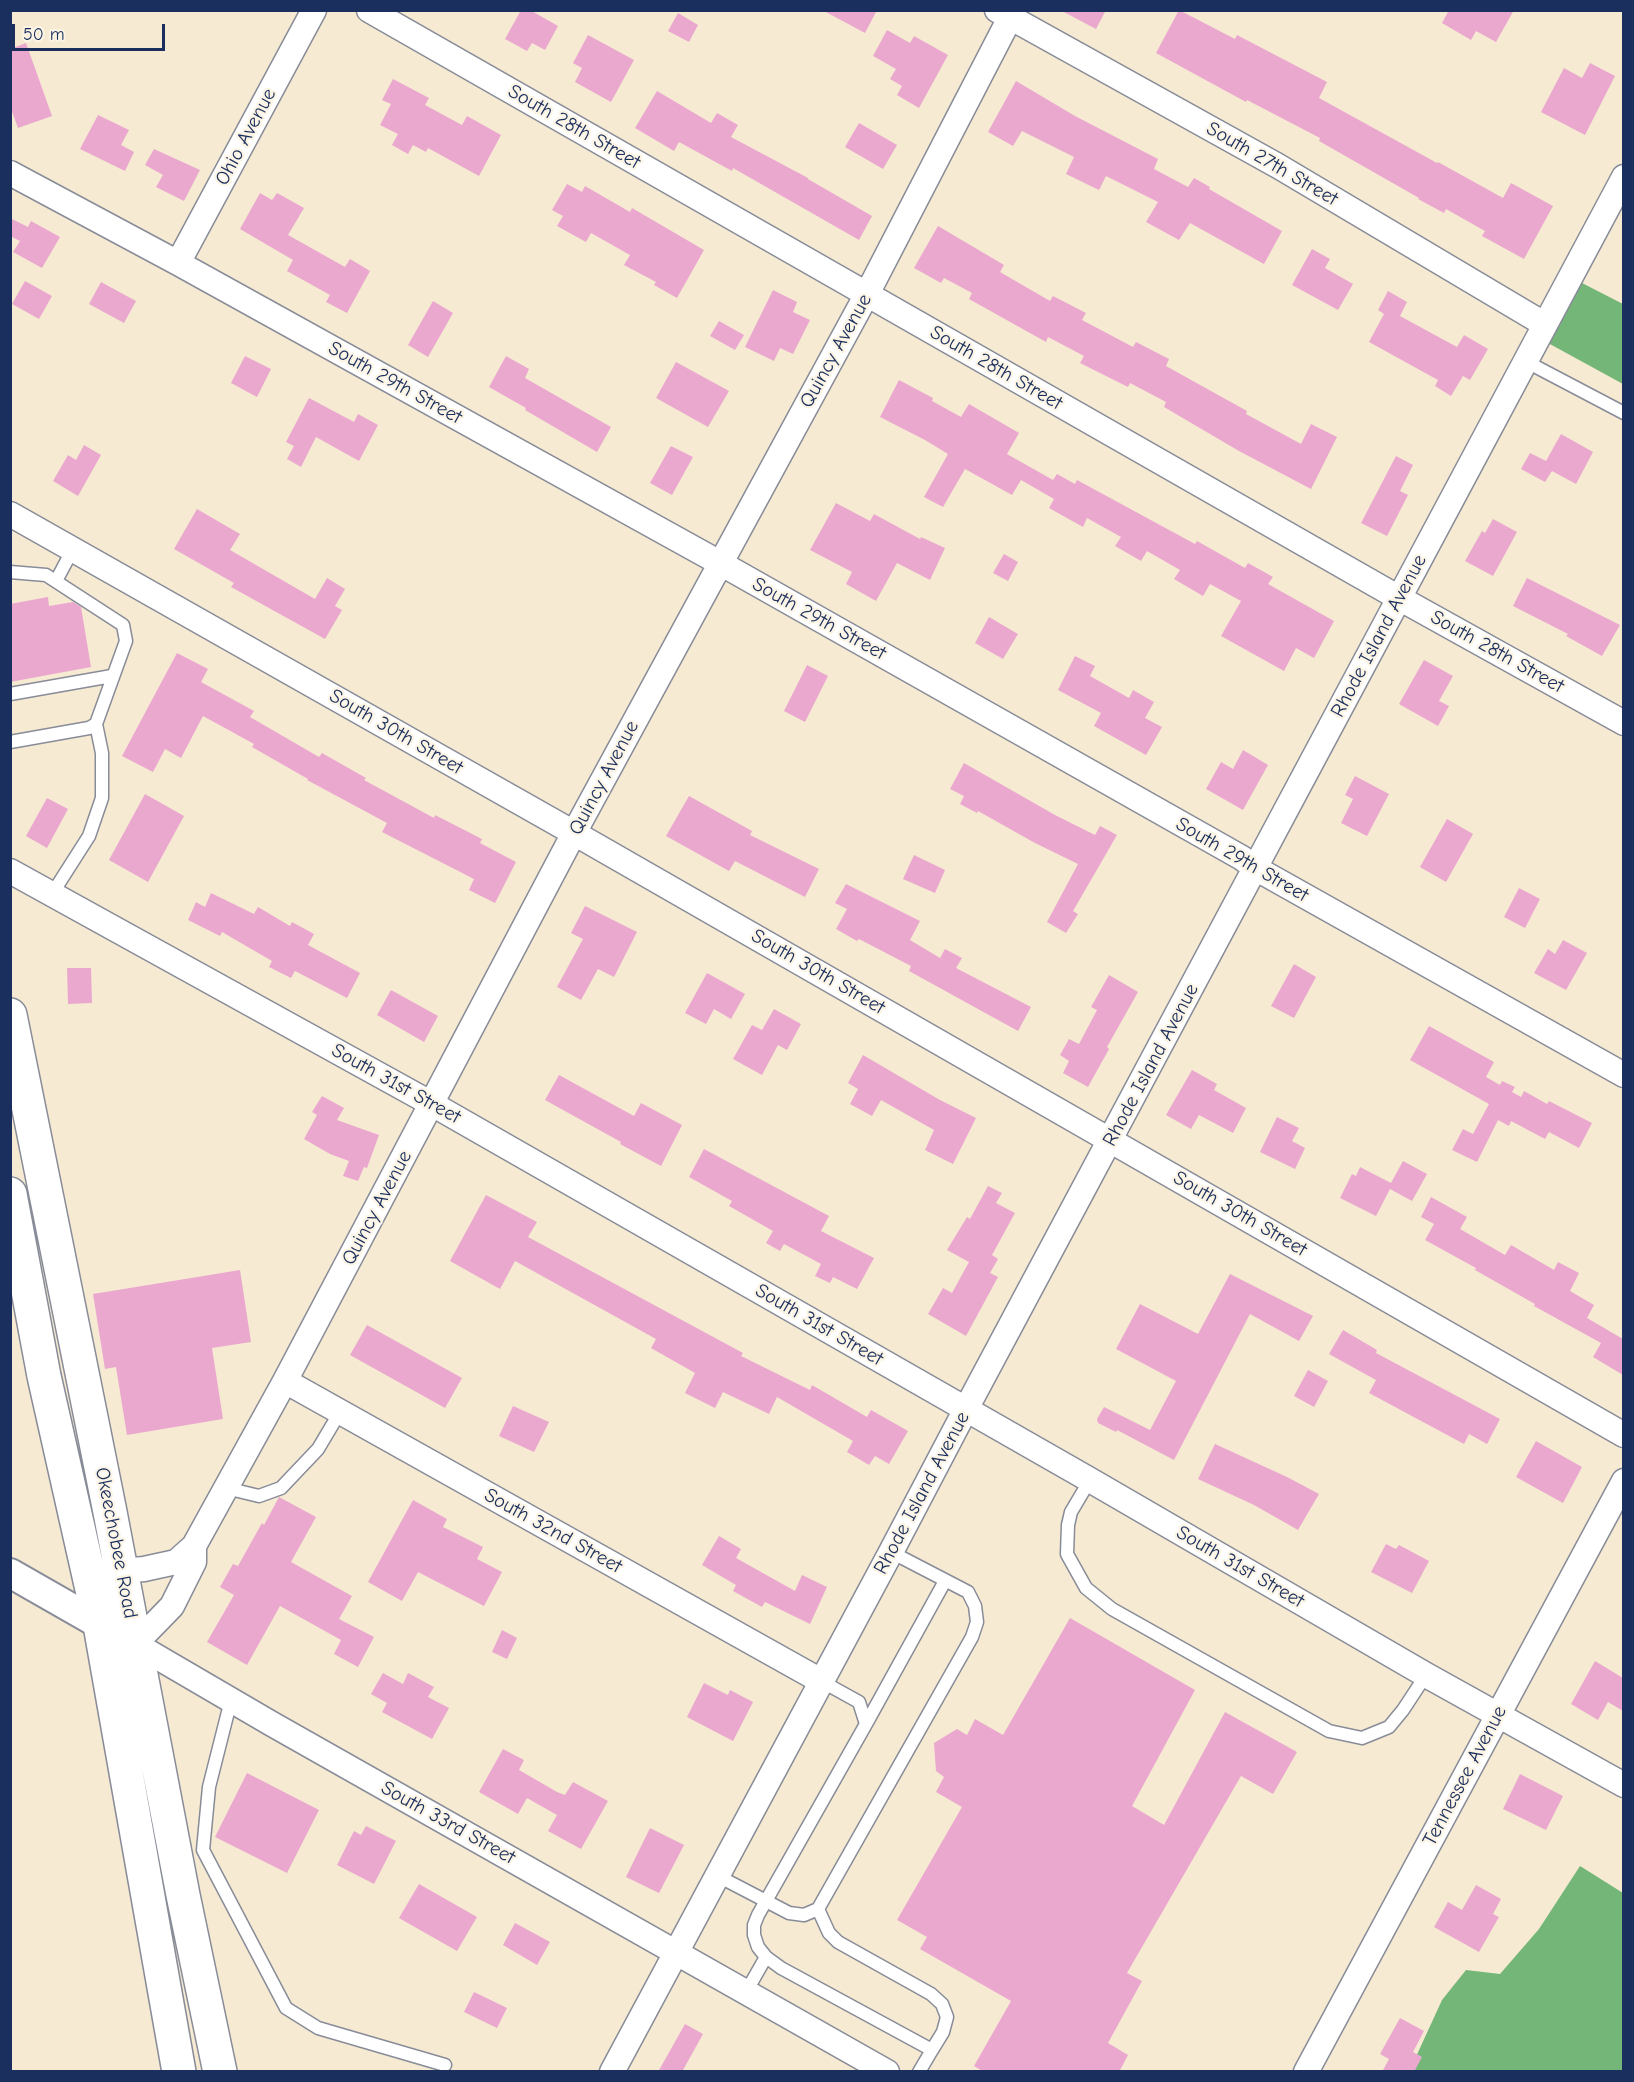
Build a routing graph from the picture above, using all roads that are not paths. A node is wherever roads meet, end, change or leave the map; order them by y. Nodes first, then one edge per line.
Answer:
1 (314, 10) edge
2 (369, 10) edge
3 (1007, 13) edge
4 (10, 172) edge
5 (1623, 177) edge
6 (178, 263) junction
7 (867, 294) junction
8 (1544, 324) junction
9 (1525, 361) junction
10 (1623, 413) edge
11 (10, 514) edge
12 (73, 549) junction
13 (720, 563) junction
14 (10, 572) edge
15 (56, 581) junction
16 (1400, 598) junction
17 (111, 676) junction
18 (10, 694) edge
19 (1623, 723) edge
20 (96, 724) junction
21 (10, 742) edge
22 (574, 833) junction
23 (1255, 868) junction
24 (10, 871) edge
25 (52, 894) junction
26 (10, 1015) edge
27 (1623, 1075) edge
28 (432, 1104) junction
29 (1111, 1140) junction
30 (10, 1194) edge
31 (285, 1381) junction
32 (966, 1409) junction
33 (340, 1412) junction
34 (1623, 1435) edge
35 (1090, 1480) junction
36 (1623, 1481) edge
37 (226, 1488) junction
38 (194, 1546) junction
39 (891, 1552) junction
40 (122, 1571) junction
41 (10, 1573) edge
42 (945, 1581) junction
43 (100, 1625) junction
44 (135, 1644) junction
45 (1426, 1675) junction
46 (821, 1682) junction
47 (231, 1700) junction
48 (1498, 1715) junction
49 (866, 1724) junction
50 (1623, 1785) edge
51 (716, 1875) junction
52 (767, 1902) junction
53 (818, 1910) junction
54 (675, 1951) junction
55 (765, 1957) junction
56 (746, 1992) junction
57 (932, 2050) junction
58 (445, 2065) dead end
59 (178, 2072) edge
60 (220, 2072) edge
61 (612, 2072) edge
62 (887, 2072) edge
63 (919, 2072) edge
64 (1306, 2072) edge

1 - 6 street, Ohio Avenue
2 - 7 street, South 28th Street
3 - 7 street, Quincy Avenue
3 - 8 street, South 27th Street
4 - 6 street, South 29th Street
5 - 8 street, Rhode Island Avenue
6 - 13 street, South 29th Street
7 - 13 street, Quincy Avenue
7 - 16 street, South 28th Street
8 - 9 street, Rhode Island Avenue
9 - 10 lane
9 - 16 street, Rhode Island Avenue
11 - 12 street, South 30th Street
12 - 15 lane
12 - 22 street, South 30th Street
13 - 22 street, Quincy Avenue
13 - 23 street, South 29th Street
14 - 15 lane
15 - 17 lane
16 - 19 street, South 28th Street
16 - 23 street, Rhode Island Avenue
17 - 18 lane
17 - 20 lane
20 - 21 lane
20 - 25 lane
22 - 28 street, Quincy Avenue
22 - 29 street, South 30th Street
23 - 27 street, South 29th Street
23 - 29 street, Rhode Island Avenue
24 - 25 street, South 31st Street
25 - 28 street, South 31st Street
26 - 40 main road, Okeechobee Road
28 - 31 street, Quincy Avenue
28 - 32 street, South 31st Street
29 - 32 street, Rhode Island Avenue
29 - 34 street, South 30th Street
30 - 43 main road, Okeechobee Road
31 - 33 street, South 32nd Street
31 - 37 street, Quincy Avenue
32 - 35 street, South 31st Street
32 - 39 street, Rhode Island Avenue
33 - 37 lane
33 - 46 street, South 32nd Street
35 - 45 street, South 31st Street
35 - 45 lane
36 - 48 street, Tennessee Avenue
37 - 38 street, Quincy Avenue
38 - 40 street, Quincy Avenue
38 - 44 street, Quincy Avenue
39 - 42 lane
39 - 46 street, Rhode Island Avenue
40 - 44 main road, Okeechobee Road
41 - 43 street, South 33rd Street
42 - 49 lane
42 - 53 lane
43 - 44 street, South 33rd Street
43 - 59 main road, Okeechobee Road
44 - 47 street, South 33rd Street
44 - 60 main road, Okeechobee Road
45 - 48 street, South 31st Street
46 - 49 lane
46 - 51 street, Rhode Island Avenue
47 - 54 street, South 33rd Street
47 - 58 lane
48 - 50 street, South 31st Street
48 - 64 street, Tennessee Avenue
49 - 52 lane
51 - 52 lane
51 - 54 street, Rhode Island Avenue
52 - 53 lane
52 - 55 lane
53 - 57 lane
54 - 56 street, South 33rd Street
54 - 61 street, Rhode Island Avenue
55 - 56 lane
55 - 57 lane
56 - 62 street, South 33rd Street
57 - 63 lane

